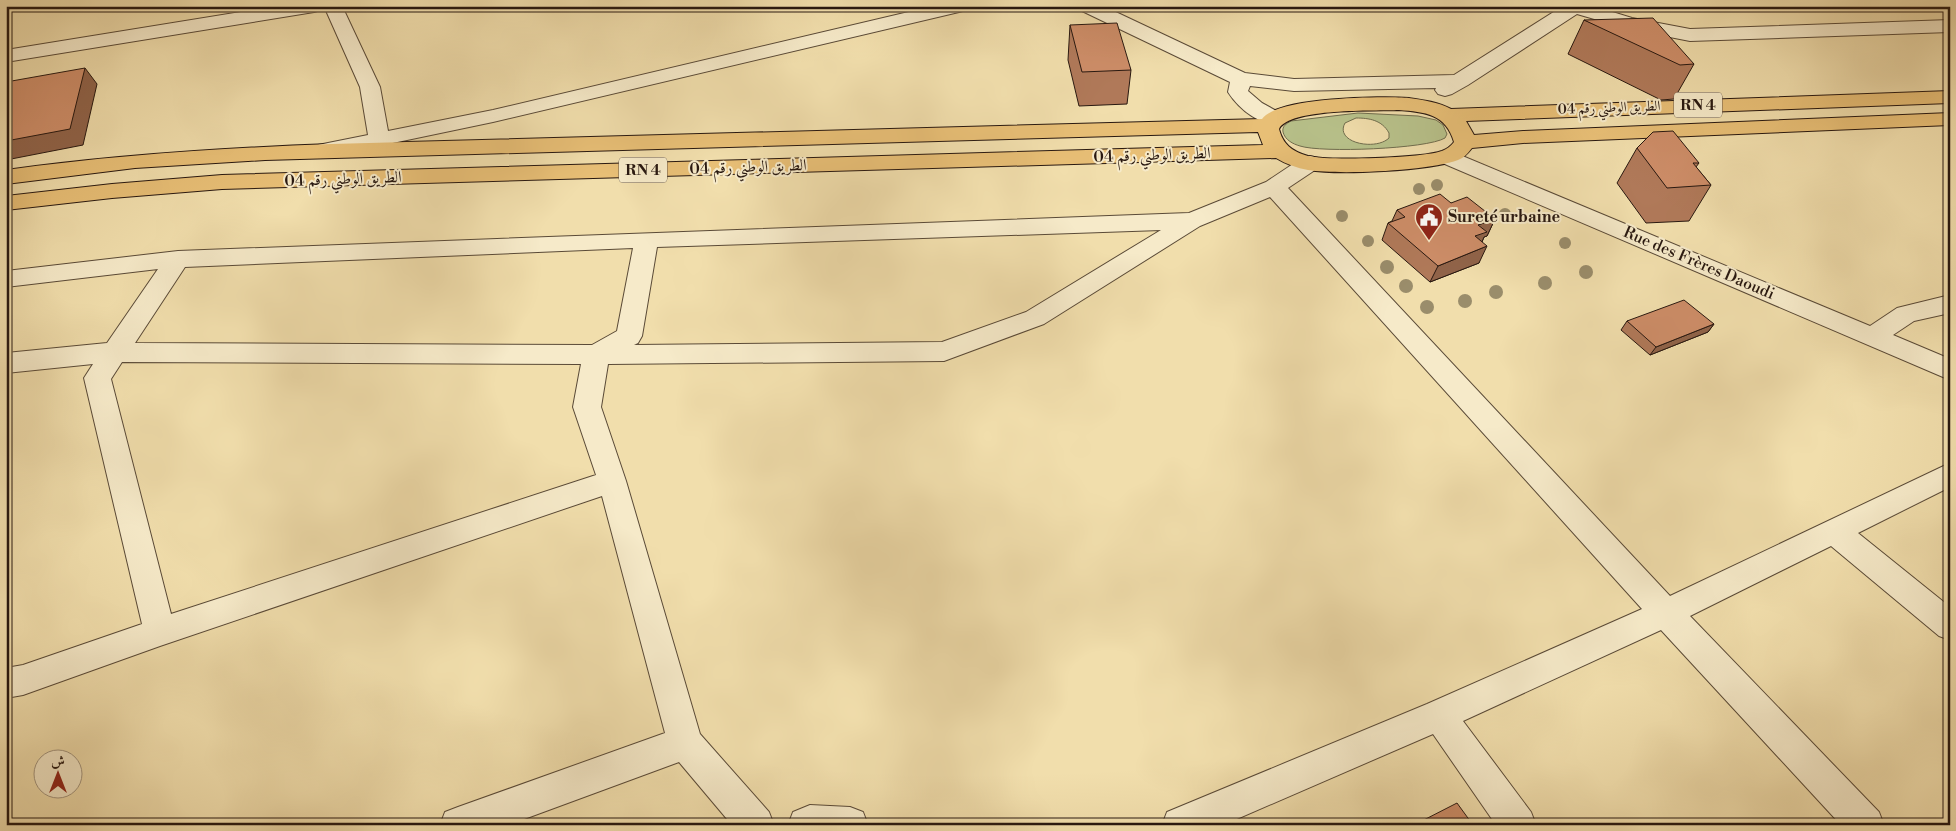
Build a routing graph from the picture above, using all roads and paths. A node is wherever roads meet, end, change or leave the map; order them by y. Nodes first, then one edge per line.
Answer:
1 (314, 6) edge
2 (333, 6) edge
3 (959, 6) edge
4 (1087, 6) edge
5 (1574, 7) edge
6 (1950, 26) edge
7 (6, 56) edge
8 (1241, 79) junction
9 (1461, 81) junction
10 (1950, 97) edge
11 (1420, 105) junction
12 (1447, 115) junction
13 (1950, 120) edge
14 (1272, 121) junction
15 (379, 139) junction
16 (1457, 149) junction
17 (1280, 151) junction
18 (316, 152) junction
19 (1310, 163) junction
20 (6, 177) edge
21 (1274, 187) junction
22 (6, 203) edge
23 (1192, 221) junction
24 (646, 240) junction
25 (178, 259) junction
26 (6, 279) edge
27 (1950, 304) edge
28 (1873, 336) junction
29 (115, 352) junction
30 (596, 355) junction
31 (6, 363) edge
32 (1950, 370) edge
33 (1950, 474) edge
34 (612, 481) junction
35 (1834, 531) junction
36 (1666, 613) junction
37 (1950, 626) edge
38 (160, 632) junction
39 (6, 683) edge
40 (1439, 715) junction
41 (685, 743) junction
42 (458, 825) edge
43 (756, 825) edge
44 (806, 825) edge
45 (850, 825) edge
46 (1180, 825) edge
47 (1518, 825) edge
48 (1866, 825) edge

1 - 7 street
2 - 15 street
3 - 15 street
4 - 8 street
5 - 6 street
5 - 9 street
8 - 9 street
8 - 14 street
9 - 11 street
10 - 12 highway, الطريق الوطني رقم 04 / RN 4
11 - 12 highway, الطريق الوطني رقم 04 / RN 4
11 - 14 highway, الطريق الوطني رقم 04 / RN 4
12 - 16 highway, الطريق الوطني رقم 04 / RN 4
13 - 16 highway, الطريق الوطني رقم 04 / RN 4
14 - 17 highway
14 - 18 highway, الطريق الوطني رقم 04 / RN 4
15 - 18 street
16 - 19 highway, الطريق الوطني رقم 04 / RN 4
16 - 28 street, Rue des Frères Daoudi
17 - 19 highway, الطريق الوطني رقم 04 / RN 4
17 - 22 highway, الطريق الوطني رقم 04 / RN 4
18 - 20 highway, الطريق الوطني رقم 04 / RN 4
19 - 21 street
21 - 23 street
21 - 36 street
23 - 24 street
23 - 30 street
24 - 25 street
24 - 30 street
25 - 26 street
25 - 29 street
27 - 28 street
28 - 32 street, Rue des Frères Daoudi
29 - 30 street
29 - 31 street
29 - 38 street
30 - 34 street
33 - 35 street
34 - 38 street
34 - 41 street
35 - 36 street
35 - 37 street
36 - 40 street
36 - 48 street
38 - 39 street
40 - 46 street
40 - 47 street
41 - 42 street
41 - 43 street
44 - 45 street

